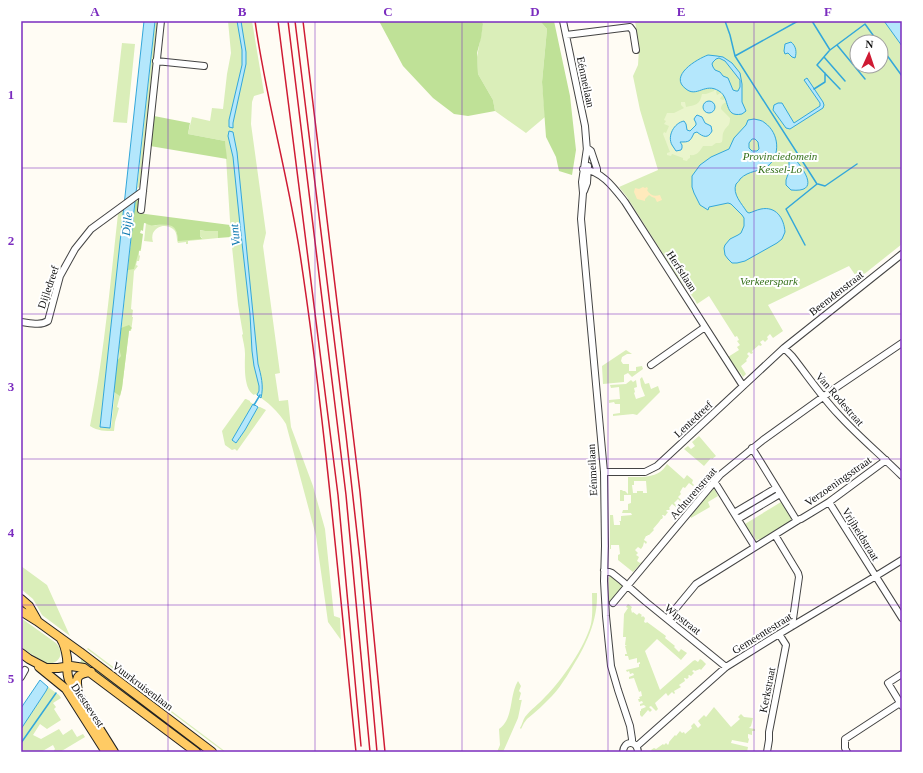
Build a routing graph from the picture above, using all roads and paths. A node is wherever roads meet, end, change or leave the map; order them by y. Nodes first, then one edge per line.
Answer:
1 (161, 21) edge
2 (563, 21) edge
3 (566, 34) junction
4 (636, 50) dead end
5 (156, 60) junction
6 (204, 66) dead end
7 (587, 148) junction
8 (586, 169) junction
9 (597, 173) junction
10 (142, 194) junction
11 (141, 210) dead end
12 (902, 254) edge
13 (21, 322) edge
14 (705, 327) junction
15 (902, 343) edge
16 (784, 348) junction
17 (651, 365) dead end
18 (743, 386) junction
19 (823, 397) junction
20 (752, 448) junction
21 (886, 460) junction
22 (604, 472) junction
23 (902, 476) edge
24 (714, 481) junction
25 (776, 488) junction
26 (780, 494) junction
27 (829, 502) junction
28 (736, 516) junction
29 (800, 520) junction
30 (775, 535) junction
31 (754, 547) junction
32 (902, 560) edge
33 (604, 570) junction
34 (876, 576) junction
35 (627, 586) junction
36 (21, 599) edge
37 (613, 603) dead end
38 (21, 610) edge
39 (902, 618) edge
40 (666, 619) junction
41 (37, 621) junction
42 (792, 626) junction
43 (779, 634) junction
44 (61, 638) junction
45 (66, 652) junction
46 (21, 653) edge
47 (29, 659) junction
48 (67, 667) junction
49 (726, 667) junction
50 (51, 668) junction
51 (26, 670) dead end
52 (91, 672) junction
53 (902, 674) edge
54 (21, 677) edge
55 (78, 695) junction
56 (901, 704) edge
57 (632, 733) junction
58 (644, 738) junction
59 (635, 747) edge
60 (106, 752) edge
61 (114, 752) edge
62 (196, 752) edge
63 (212, 752) edge
64 (622, 752) edge
65 (767, 752) edge
66 (847, 752) edge

1 - 5 street
2 - 3 street, Eénmeilaan
3 - 4 street
3 - 7 street, Eénmeilaan
5 - 6 street
5 - 10 street
7 - 8 street, Eénmeilaan
7 - 9 street
8 - 9 street, Herfstlaan
8 - 22 street, Eénmeilaan
9 - 14 street, Herfstlaan
10 - 11 street
10 - 13 street, Dijledreef
12 - 16 street, Beemdenstraat
14 - 17 street
14 - 18 street, Herfstlaan
15 - 19 street, Achturenstraat
16 - 18 street, Lentedreef
16 - 19 street, Van Rodestraat
18 - 22 street, Lentedreef
19 - 20 street, Achturenstraat
19 - 21 street, Van Rodestraat
20 - 24 street, Achturenstraat
20 - 25 street
21 - 23 street, Van Rodestraat
21 - 27 street, Verzoeningsstraat
22 - 33 street, Eénmeilaan
24 - 28 street
24 - 35 street, Achturenstraat
25 - 26 street
25 - 28 street
26 - 28 street
26 - 29 street
27 - 29 street, Verzoeningsstraat
27 - 34 street, Vrijheidstraat
28 - 31 street
29 - 30 street, Verzoeningsstraat
30 - 31 street, Verzoeningsstraat
30 - 42 street
31 - 40 street, Verzoeningsstraat
32 - 34 street, Gemeentestraat
33 - 35 street, Wipstraat
33 - 57 street, Eénmeilaan
34 - 39 street, Vrijheidstraat
34 - 42 street, Gemeentestraat
35 - 37 street
35 - 40 street, Wipstraat
36 - 41 main road
38 - 41 main road, Vuurkruisenlaan
40 - 49 street, Wipstraat
41 - 44 main road, Vuurkruisenlaan
42 - 43 street, Gemeentestraat
43 - 49 street, Gemeentestraat
43 - 65 street, Kerkstraat
44 - 45 main road, Diestsevest
44 - 63 main road, Vuurkruisenlaan
45 - 48 main road, Diestsevest
45 - 50 main road
46 - 47 main road
47 - 50 main road
47 - 60 main road, Diestsevest
48 - 50 main road, Vuurkruisenlaan
48 - 52 main road, Vuurkruisenlaan
48 - 55 main road, Diestsevest
49 - 58 street, Gemeentestraat
51 - 54 street
52 - 55 main road
52 - 62 main road, Vuurkruisenlaan
53 - 56 street
55 - 61 main road, Diestsevest
56 - 66 street
57 - 58 street
57 - 59 street, Eénmeilaan
58 - 59 street, Gemeentestraat
59 - 64 street, Gemeentestraat

